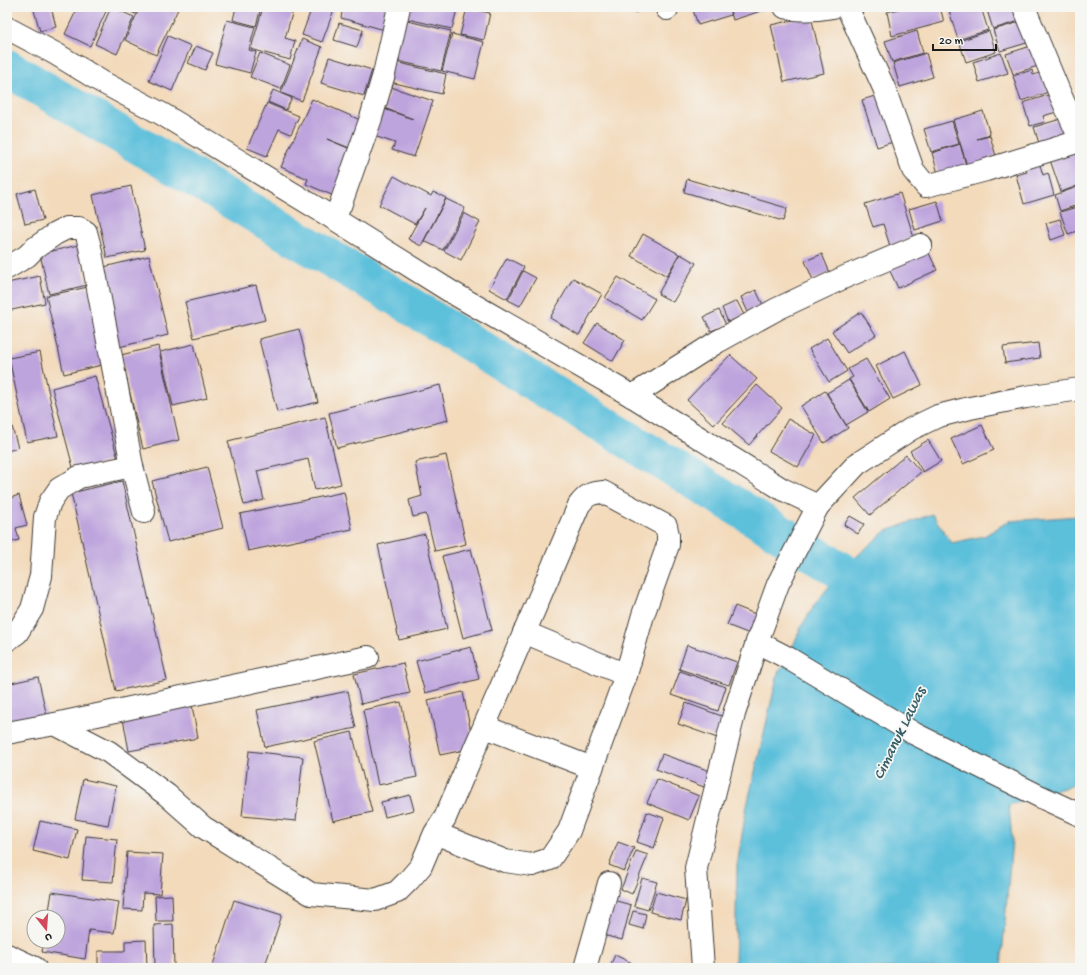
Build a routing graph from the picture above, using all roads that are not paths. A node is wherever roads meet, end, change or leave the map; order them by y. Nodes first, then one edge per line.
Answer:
1 (400, 7) edge
2 (785, 7) edge
3 (847, 7) edge
4 (1024, 7) edge
5 (827, 8) edge
6 (7, 28) edge
7 (1080, 140) edge
8 (333, 218) junction
9 (921, 244) dead end
10 (7, 268) edge
11 (1080, 389) edge
12 (632, 396) junction
13 (132, 466) junction
14 (144, 512) dead end
15 (814, 514) junction
16 (524, 632) junction
17 (7, 640) edge
18 (757, 642) junction
19 (368, 657) dead end
20 (626, 675) junction
21 (55, 724) junction
22 (485, 727) junction
23 (7, 733) edge
24 (592, 768) junction
25 (1080, 815) edge
26 (435, 833) junction
27 (609, 883) dead end
28 (7, 955) edge
29 (36, 968) edge
30 (585, 968) edge
31 (703, 968) edge

1 - 8 street
2 - 5 street
3 - 7 street
4 - 7 street
6 - 8 street
8 - 12 street
9 - 12 street
10 - 13 street
11 - 15 street
12 - 15 street
13 - 14 street
13 - 17 street
15 - 18 street
16 - 20 street
16 - 20 street
16 - 22 street
18 - 25 street
18 - 31 street
19 - 21 street
20 - 24 street
21 - 23 street
21 - 26 street
22 - 24 street
22 - 26 street
24 - 26 street
27 - 30 street
28 - 29 street

